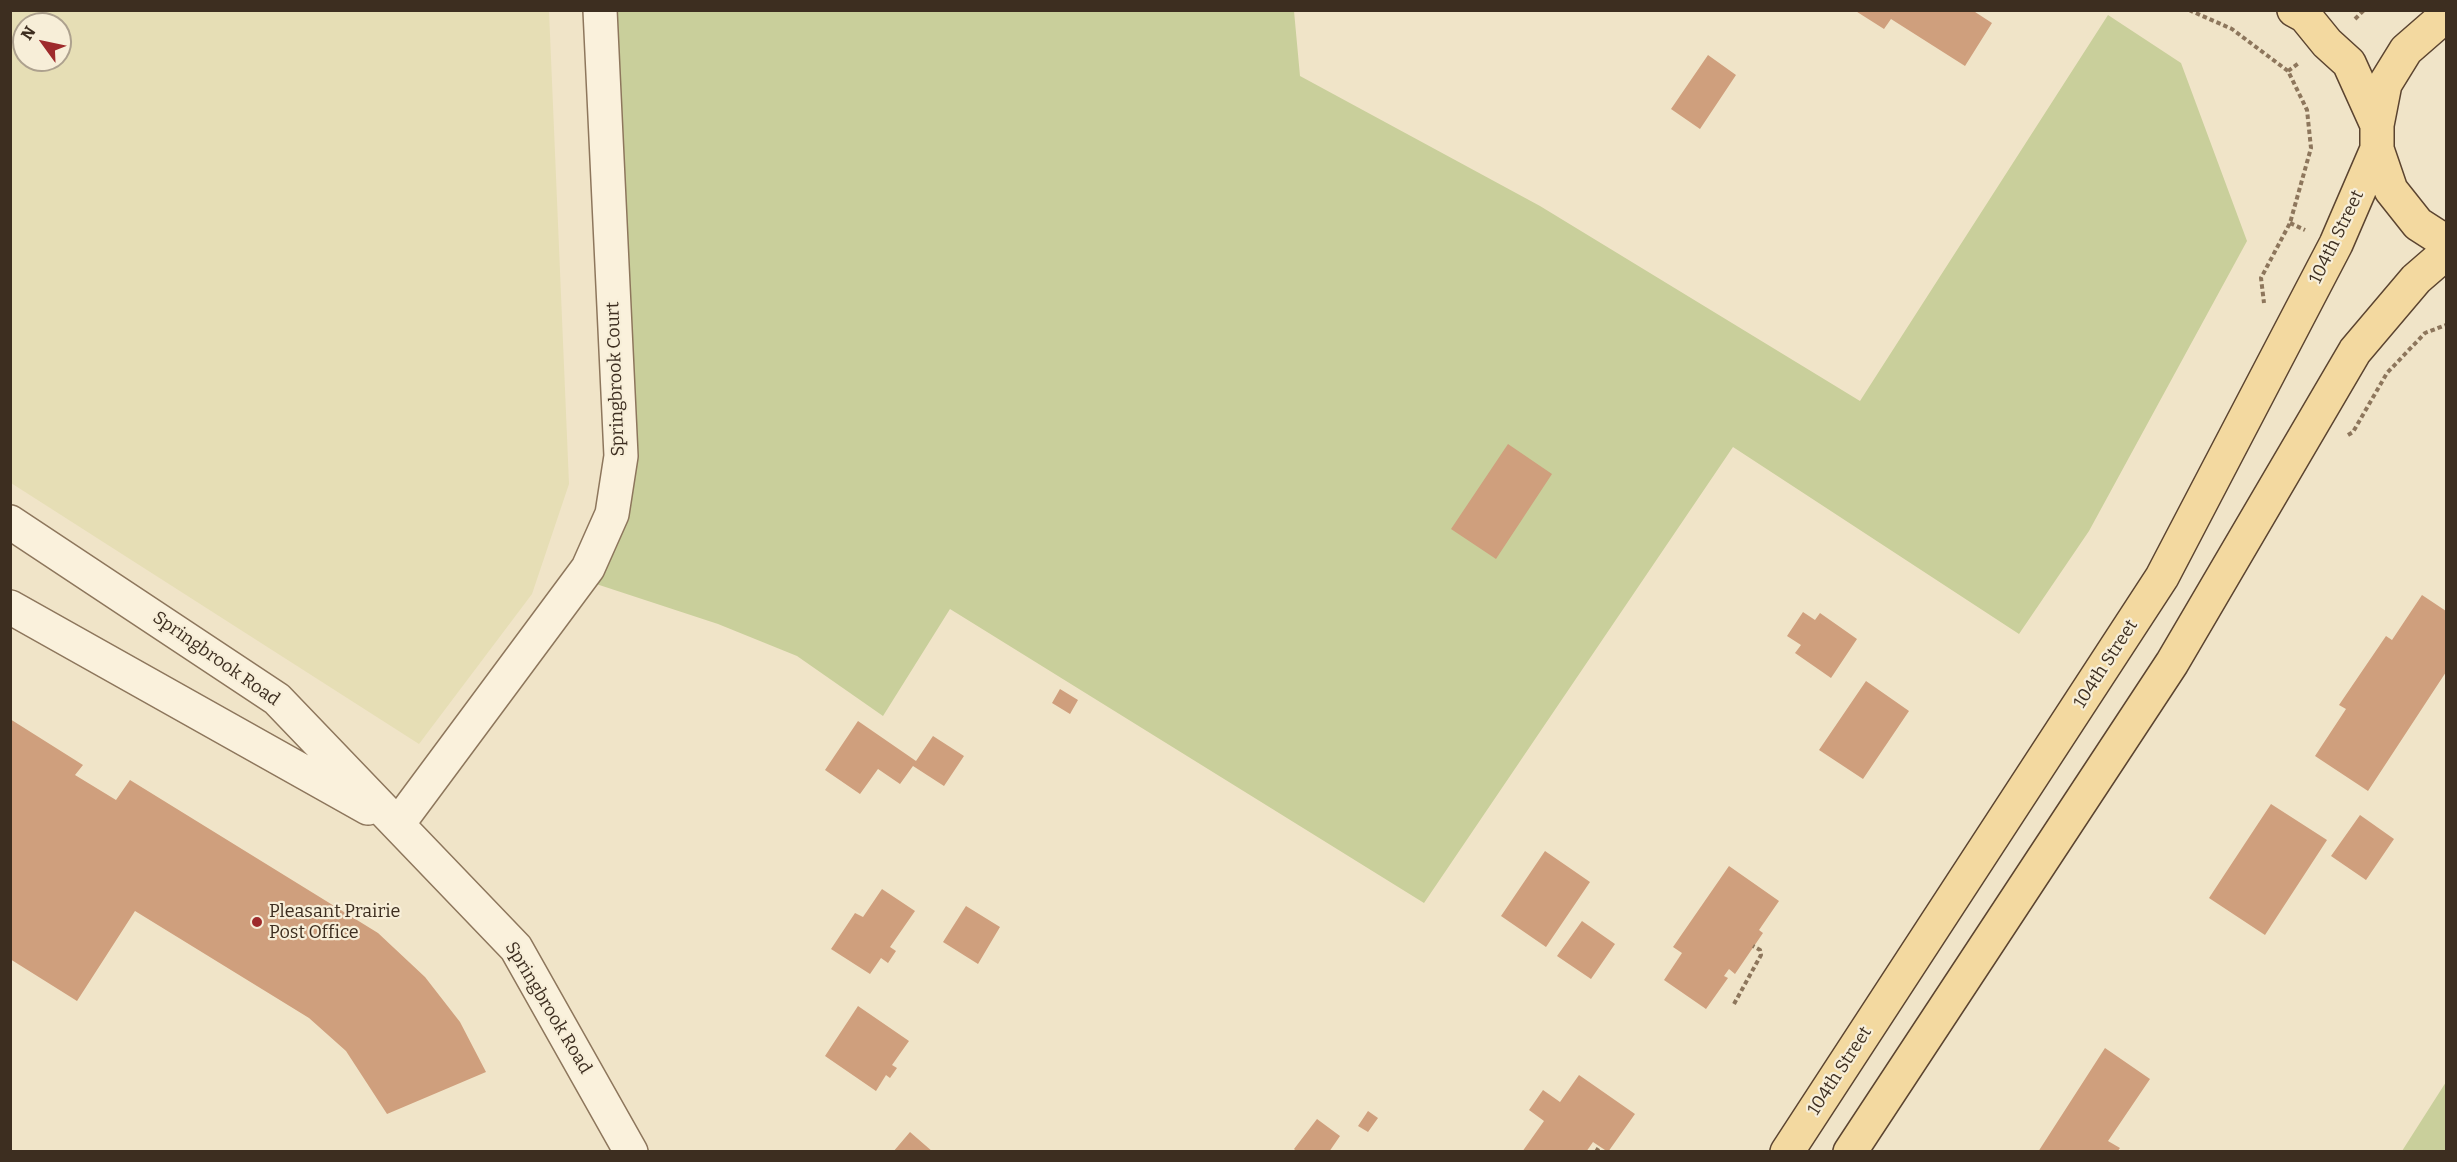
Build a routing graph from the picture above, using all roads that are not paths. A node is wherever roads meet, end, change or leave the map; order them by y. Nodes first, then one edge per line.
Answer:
1 (600, 10) edge
2 (2294, 10) edge
3 (2446, 19) edge
4 (2377, 137) junction
5 (2446, 242) edge
6 (2446, 253) edge
7 (10, 522) edge
8 (10, 607) edge
9 (398, 825) junction
10 (631, 1152) edge
11 (1787, 1152) edge
12 (1850, 1152) edge

1 - 9 street, Springbrook Court
2 - 4 main road
3 - 4 main road, 104th Street
4 - 5 main road
4 - 11 main road, 104th Street
6 - 12 main road
7 - 9 street, Springbrook Road
8 - 9 street, Springbrook Road
9 - 10 street, Springbrook Road

